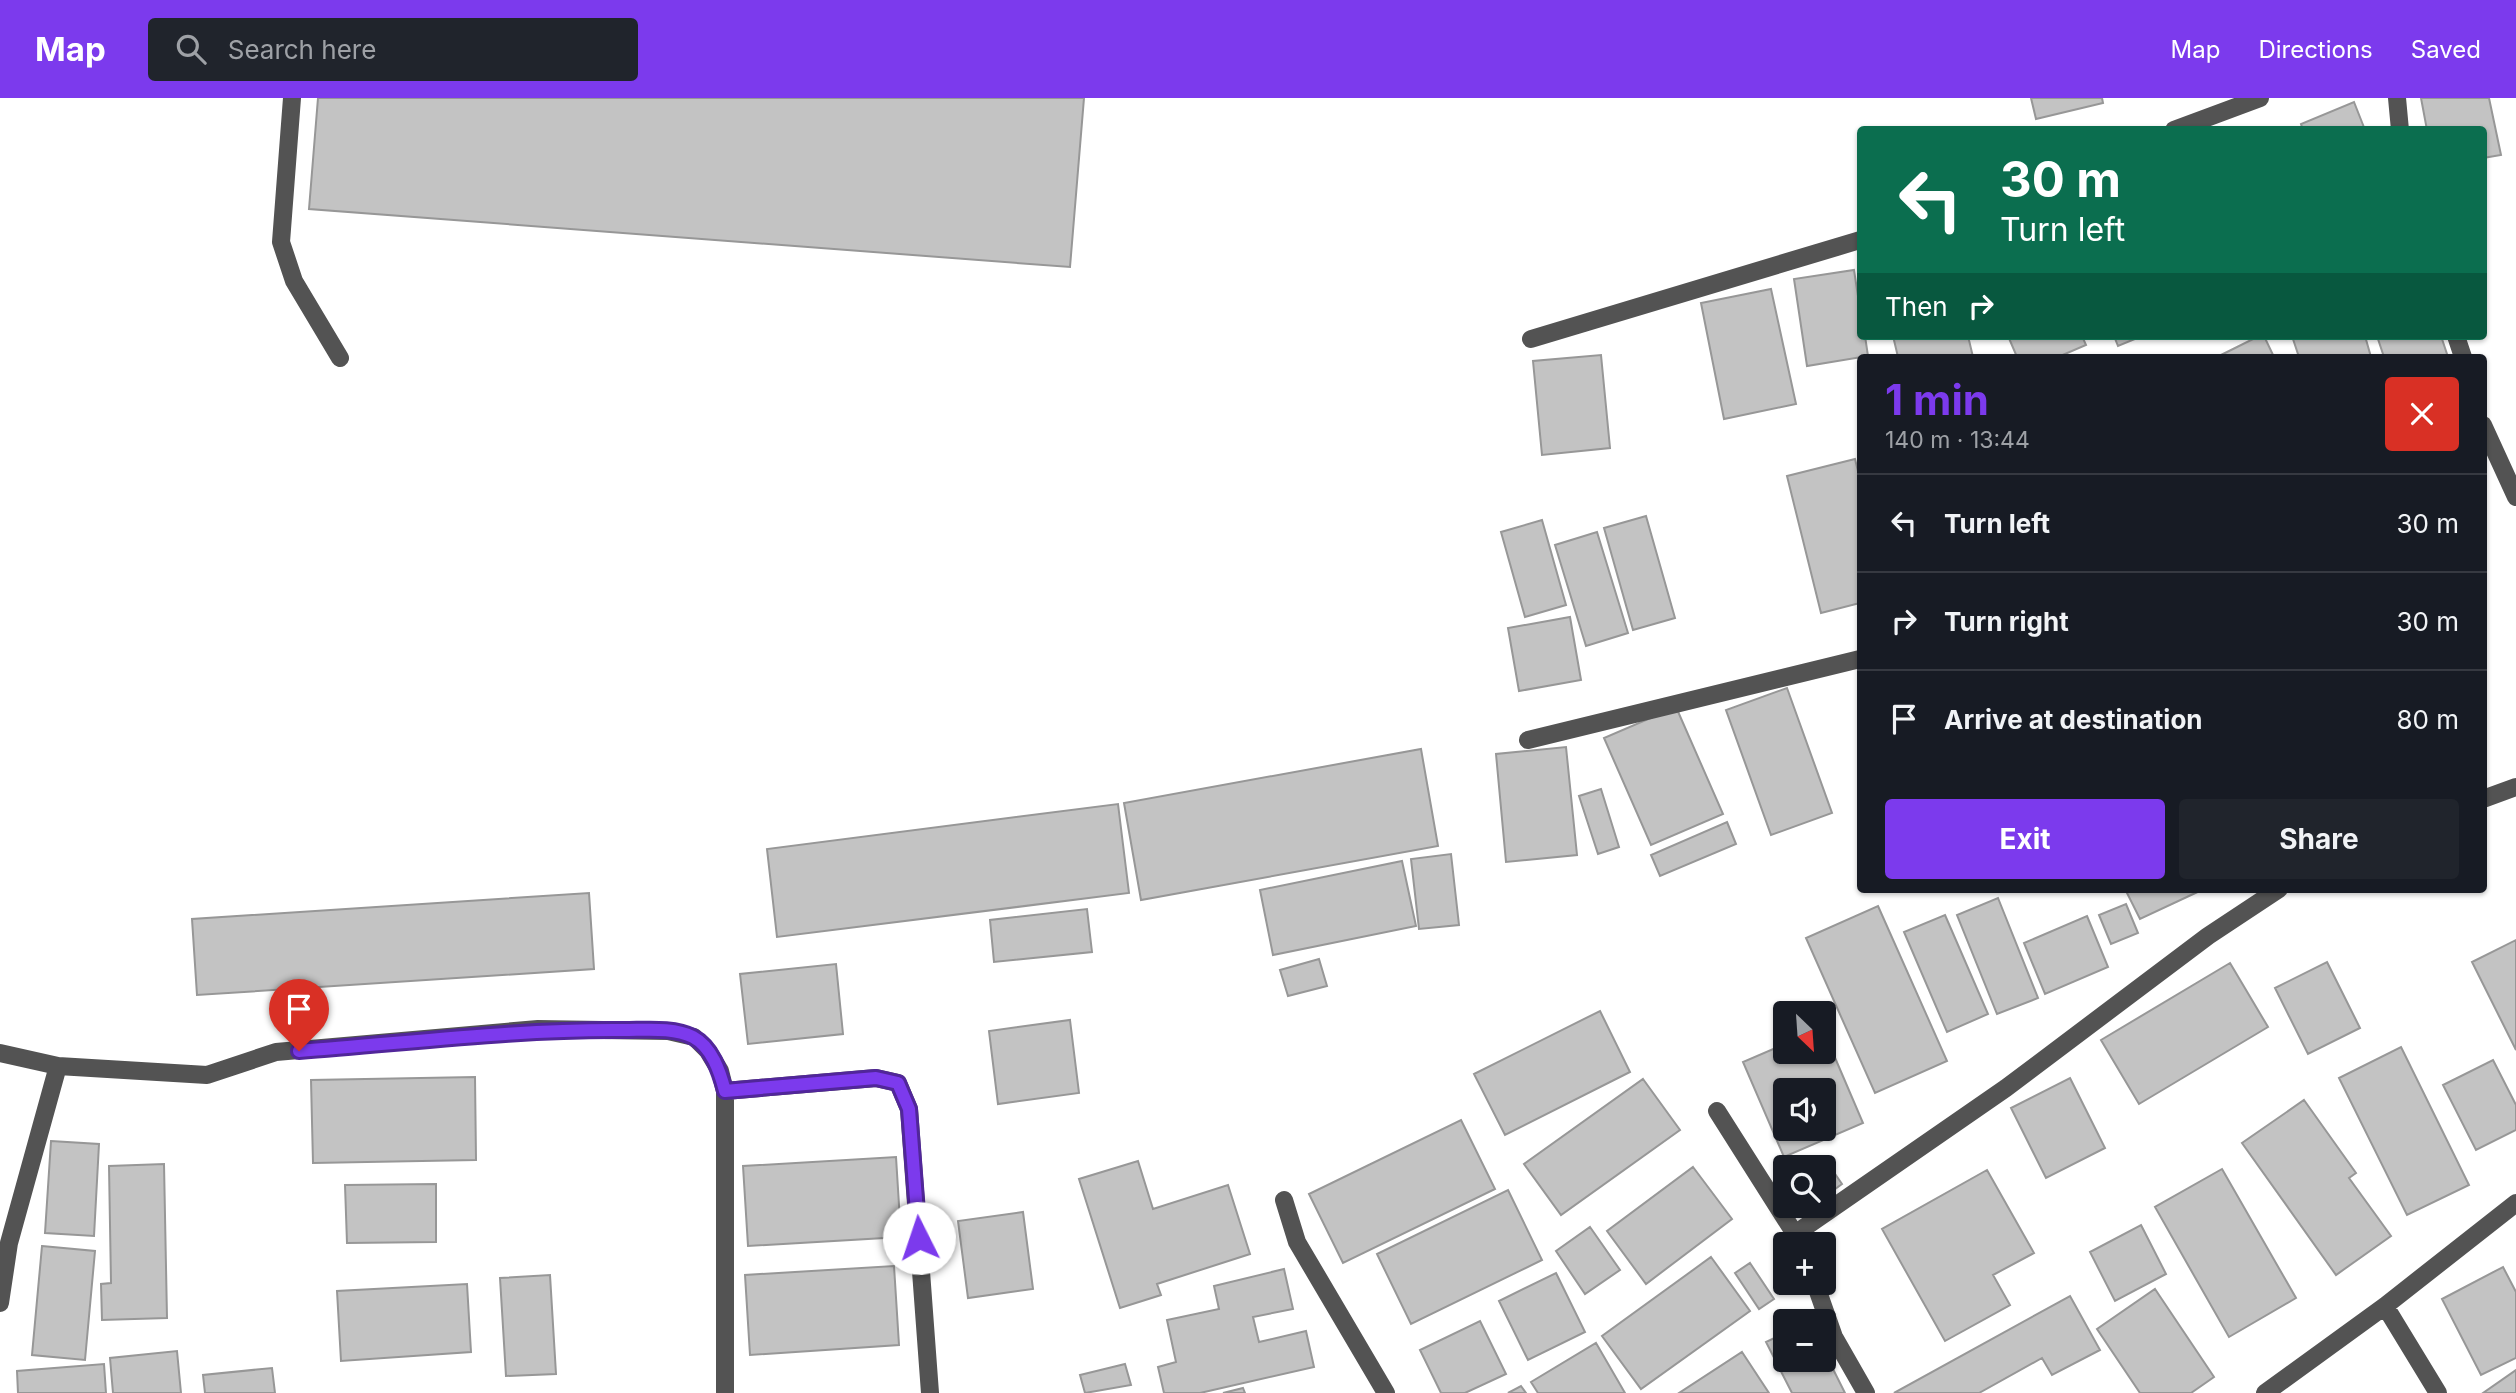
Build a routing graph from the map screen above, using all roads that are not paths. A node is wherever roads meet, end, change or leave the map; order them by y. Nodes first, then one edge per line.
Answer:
1 (292, 98) edge
2 (2260, 98) edge
3 (2397, 98) edge
4 (2185, 126) edge
5 (2400, 126) edge
6 (1857, 241) edge
7 (1531, 339) dead end
8 (340, 358) dead end
9 (2487, 435) edge
10 (2516, 497) edge
11 (1857, 660) edge
12 (1528, 740) dead end
13 (2516, 787) edge
14 (2487, 798) edge
15 (2273, 893) edge
16 (0, 1053) edge
17 (58, 1066) junction
18 (725, 1091) junction
19 (1717, 1111) dead end
20 (1284, 1200) dead end
21 (2516, 1203) edge
22 (1794, 1232) edge
23 (1808, 1232) edge
24 (1819, 1295) edge
25 (0, 1303) edge
26 (2385, 1306) junction
27 (725, 1393) edge
28 (930, 1393) edge
29 (1387, 1393) edge
30 (1866, 1393) edge
31 (2265, 1393) edge
32 (2438, 1393) edge

1 - 8 street
2 - 4 street
3 - 5 street
6 - 7 street
9 - 10 street
11 - 12 street
13 - 14 street
15 - 23 street
16 - 17 street
17 - 18 street
17 - 25 street
18 - 27 street
18 - 28 street
19 - 22 street
20 - 29 street
21 - 26 street
24 - 30 street
26 - 31 street
26 - 32 street

